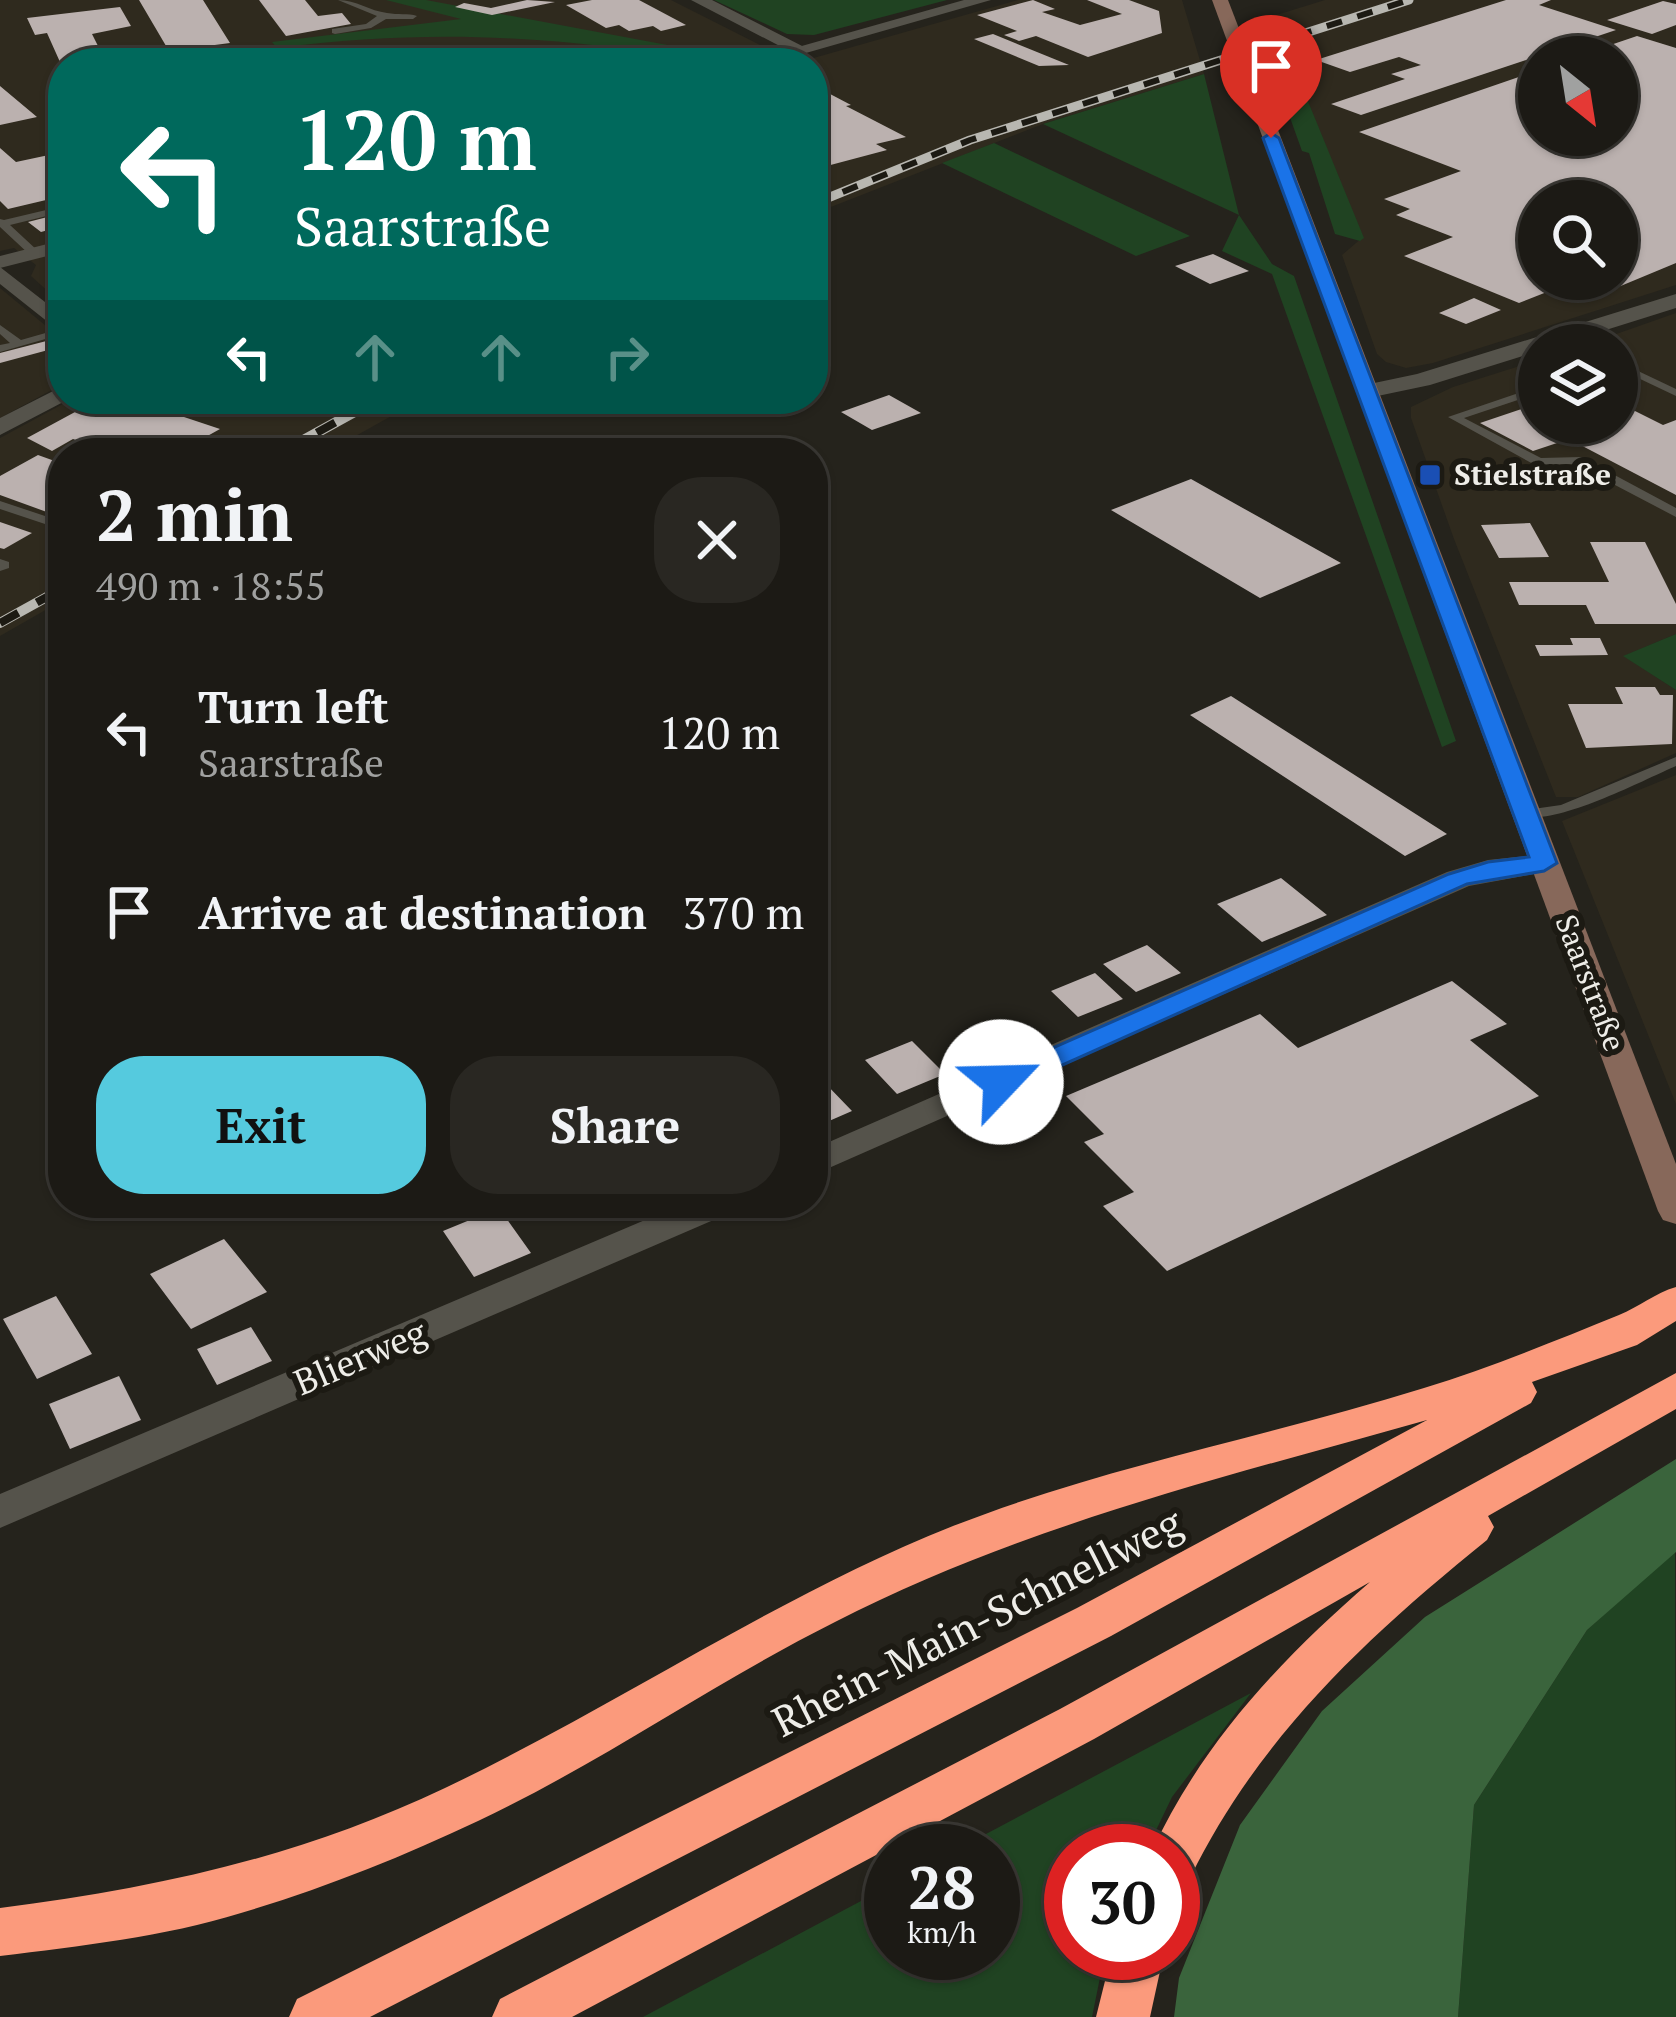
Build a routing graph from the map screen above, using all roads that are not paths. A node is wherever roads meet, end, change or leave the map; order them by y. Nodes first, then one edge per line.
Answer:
1 (342, 0) edge
2 (699, 0) edge
3 (982, 0) edge
4 (1220, 0) edge
5 (384, 16) junction
6 (413, 16) dead end
7 (335, 31) dead end
8 (797, 48) edge
9 (808, 48) edge
10 (48, 212) edge
11 (1, 223) edge
12 (48, 250) edge
13 (34, 254) junction
14 (0, 262) edge
15 (0, 273) edge
16 (1676, 302) edge
17 (48, 316) edge
18 (1615, 324) edge
19 (0, 328) edge
20 (48, 334) edge
21 (19, 344) junction
22 (0, 349) edge
23 (1518, 357) edge
24 (1638, 374) edge
25 (1368, 391) junction
26 (1676, 392) edge
27 (1518, 396) edge
28 (48, 401) edge
29 (0, 428) edge
30 (0, 505) edge
31 (1676, 513) edge
32 (48, 521) edge
33 (1676, 761) edge
34 (1526, 814) junction
35 (1544, 863) junction
36 (828, 1156) edge
37 (1676, 1211) edge
38 (684, 1218) edge
39 (1659, 1313) edge
40 (1676, 1389) edge
41 (1561, 1456) junction
42 (0, 1512) edge
43 (1194, 1824) edge
44 (0, 1932) edge
45 (1132, 1980) edge
46 (316, 2017) edge
47 (519, 2017) edge
48 (1123, 2017) edge

1 - 5 lane
2 - 8 street
3 - 9 street
4 - 25 main road, Saarstraße
5 - 6 lane
5 - 7 lane
10 - 11 lane
11 - 13 lane
12 - 13 street
13 - 14 street
15 - 17 street
16 - 18 street
19 - 21 lane
20 - 21 lane
21 - 22 lane
23 - 25 street
24 - 26 lane
25 - 34 main road, Saarstraße
27 - 31 lane
28 - 29 street
30 - 32 lane
33 - 34 lane
34 - 35 main road, Saarstraße
35 - 36 street
35 - 37 main road, Saarstraße
38 - 42 street, Blierweg
39 - 44 highway
39 - 46 highway, Rhein-Main-Schnellweg
40 - 41 highway
41 - 43 highway
41 - 47 highway
45 - 48 highway

